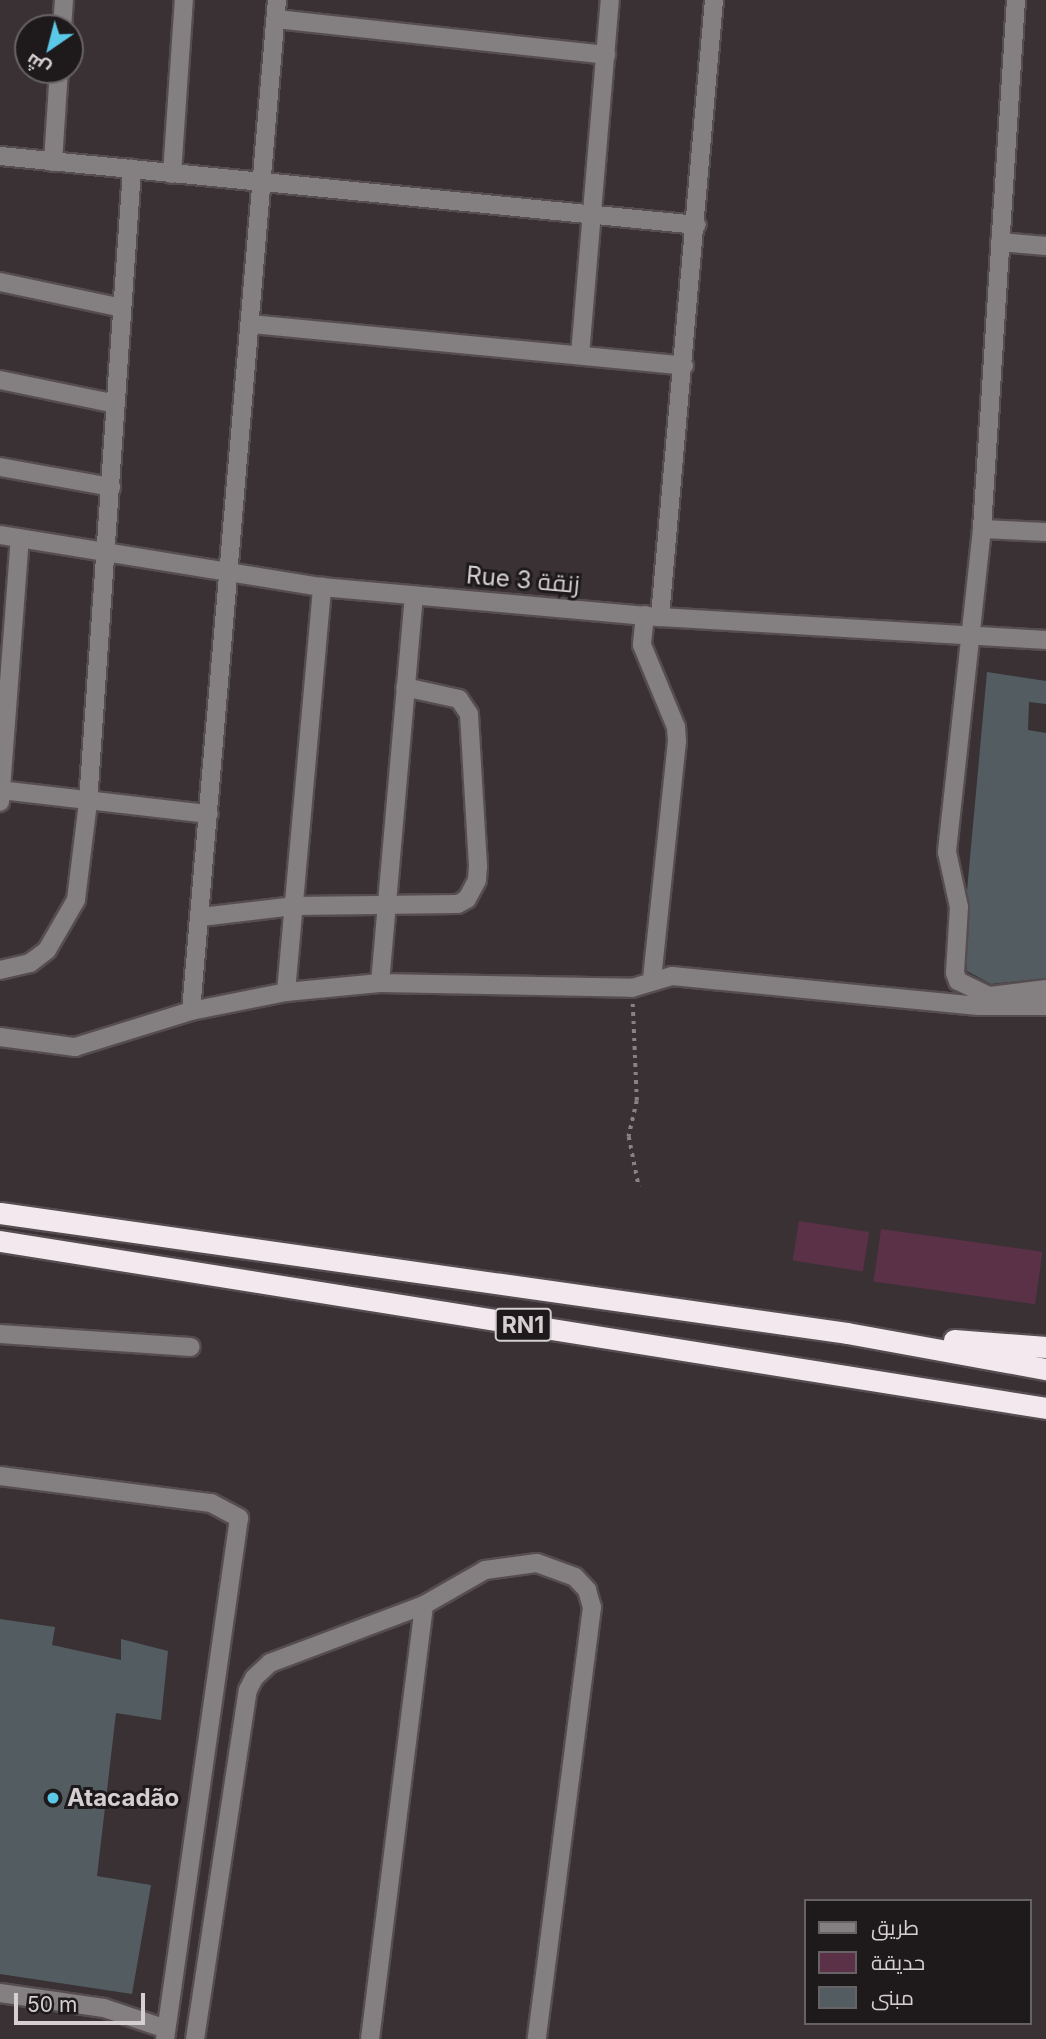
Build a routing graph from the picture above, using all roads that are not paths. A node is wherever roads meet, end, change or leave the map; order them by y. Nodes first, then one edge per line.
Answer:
1 (184, 0) edge
2 (277, 0) edge
3 (610, 0) edge
4 (713, 0) edge
5 (1016, 0) edge
6 (276, 19) junction
7 (606, 55) junction
8 (58, 84) edge
9 (0, 156) edge
10 (54, 162) junction
11 (132, 169) junction
12 (172, 174) junction
13 (263, 182) junction
14 (592, 215) junction
15 (697, 225) junction
16 (1000, 242) junction
17 (1046, 246) edge
18 (0, 282) edge
19 (122, 308) junction
20 (251, 324) junction
21 (580, 355) junction
22 (684, 366) junction
23 (0, 380) edge
24 (116, 404) junction
25 (0, 467) edge
26 (111, 487) junction
27 (982, 529) junction
28 (1046, 532) edge
29 (0, 535) edge
30 (20, 539) junction
31 (107, 555) junction
32 (229, 572) junction
33 (322, 587) junction
34 (414, 595) junction
35 (653, 616) junction
36 (969, 634) junction
37 (1046, 640) edge
38 (405, 687) junction
39 (0, 790) edge
40 (0, 802) edge
41 (88, 802) junction
42 (209, 814) junction
43 (295, 906) junction
44 (389, 907) junction
45 (201, 917) junction
46 (0, 970) edge
47 (652, 980) junction
48 (380, 984) junction
49 (1046, 989) edge
50 (286, 992) junction
51 (1046, 1006) edge
52 (191, 1011) junction
53 (0, 1037) edge
54 (0, 1205) edge
55 (0, 1213) edge
56 (63, 1223) junction
57 (0, 1242) edge
58 (847, 1333) junction
59 (0, 1334) edge
60 (191, 1347) dead end
61 (1046, 1347) edge
62 (1046, 1369) edge
63 (1046, 1409) edge
64 (0, 1476) edge
65 (424, 1605) junction
66 (0, 1993) edge
67 (165, 2034) edge
68 (195, 2039) edge
69 (370, 2039) edge
70 (537, 2039) edge

1 - 12 street
2 - 6 street
3 - 7 street
4 - 15 street
5 - 16 street
6 - 7 street
6 - 13 street
7 - 14 street
8 - 10 street
9 - 10 street
10 - 11 street
11 - 12 street
11 - 19 street
12 - 13 street
13 - 14 street
13 - 20 street
14 - 15 street
14 - 21 street
15 - 22 street
16 - 17 street
16 - 27 street
18 - 19 street
19 - 24 street
20 - 21 street
20 - 32 street
21 - 22 street
22 - 35 street
23 - 24 street
24 - 26 street
25 - 26 street
26 - 31 street
27 - 28 street
27 - 36 street
29 - 30 street, Rue 3 زنقة
30 - 31 street, Rue 3 زنقة
30 - 39 street
31 - 32 street, Rue 3 زنقة
31 - 41 street
32 - 33 street, Rue 3 زنقة
32 - 42 street
33 - 34 street, Rue 3 زنقة
33 - 43 street
34 - 35 street, Rue 3 زنقة
34 - 38 street
35 - 36 street, Rue 3 زنقة
35 - 47 street
36 - 37 street, Rue 3 زنقة
36 - 49 street
38 - 44 street
38 - 44 street
39 - 40 street
39 - 41 street
41 - 42 street
41 - 46 street
42 - 45 street
43 - 44 street
43 - 45 street
43 - 50 street
44 - 48 street
45 - 52 street
47 - 48 street
47 - 51 street
48 - 50 street
50 - 52 street
52 - 53 street
54 - 56 highway
55 - 56 highway, RN1
56 - 58 highway, RN1
57 - 63 highway, RN1
58 - 61 highway
58 - 62 highway, RN1
59 - 60 street
64 - 67 street
65 - 68 street
65 - 69 street
65 - 70 street
66 - 67 street

